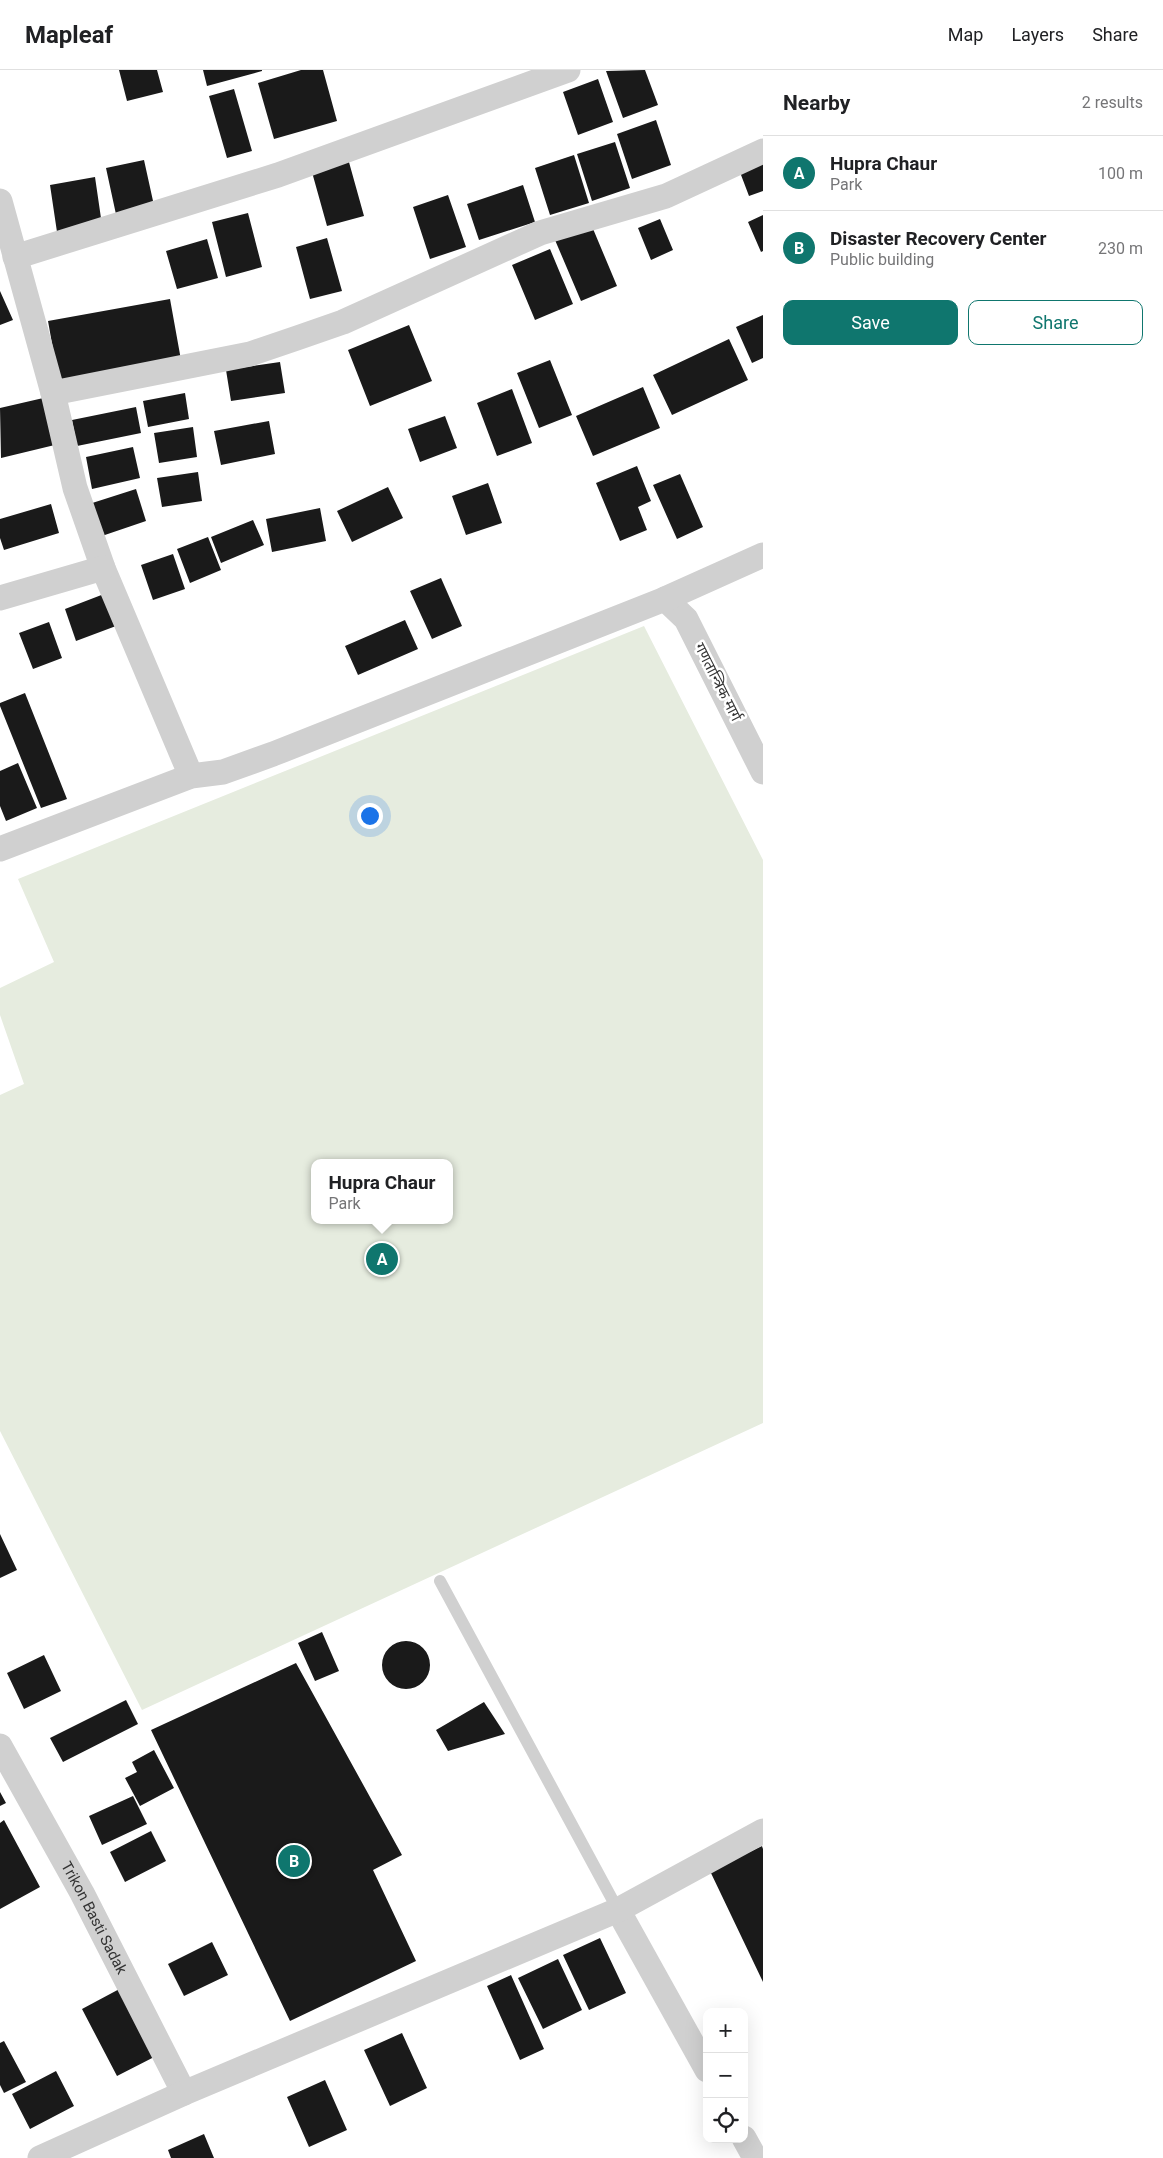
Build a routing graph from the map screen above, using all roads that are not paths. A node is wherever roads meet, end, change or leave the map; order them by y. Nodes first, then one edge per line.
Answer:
1 (568, 70) edge
2 (763, 151) edge
3 (0, 201) edge
4 (15, 257) junction
5 (53, 393) junction
6 (763, 555) edge
7 (104, 568) junction
8 (0, 598) edge
9 (664, 599) junction
10 (763, 772) edge
11 (191, 776) junction
12 (0, 849) edge
13 (440, 1581) dead end
14 (0, 1746) edge
15 (763, 1832) edge
16 (618, 1910) junction
17 (703, 2063) edge
18 (184, 2093) junction
19 (747, 2143) edge
20 (40, 2158) edge
21 (755, 2158) edge

1 - 4 street
2 - 5 street
3 - 4 street
4 - 5 street
5 - 7 street
6 - 9 street
7 - 8 street
7 - 11 street
9 - 10 street, गणतान्त्रिक मार्ग
9 - 11 street
11 - 12 street
13 - 16 lane
14 - 18 street, Trikon Basti Sadak
15 - 16 street
16 - 17 street
16 - 18 street
18 - 20 street
19 - 21 street

